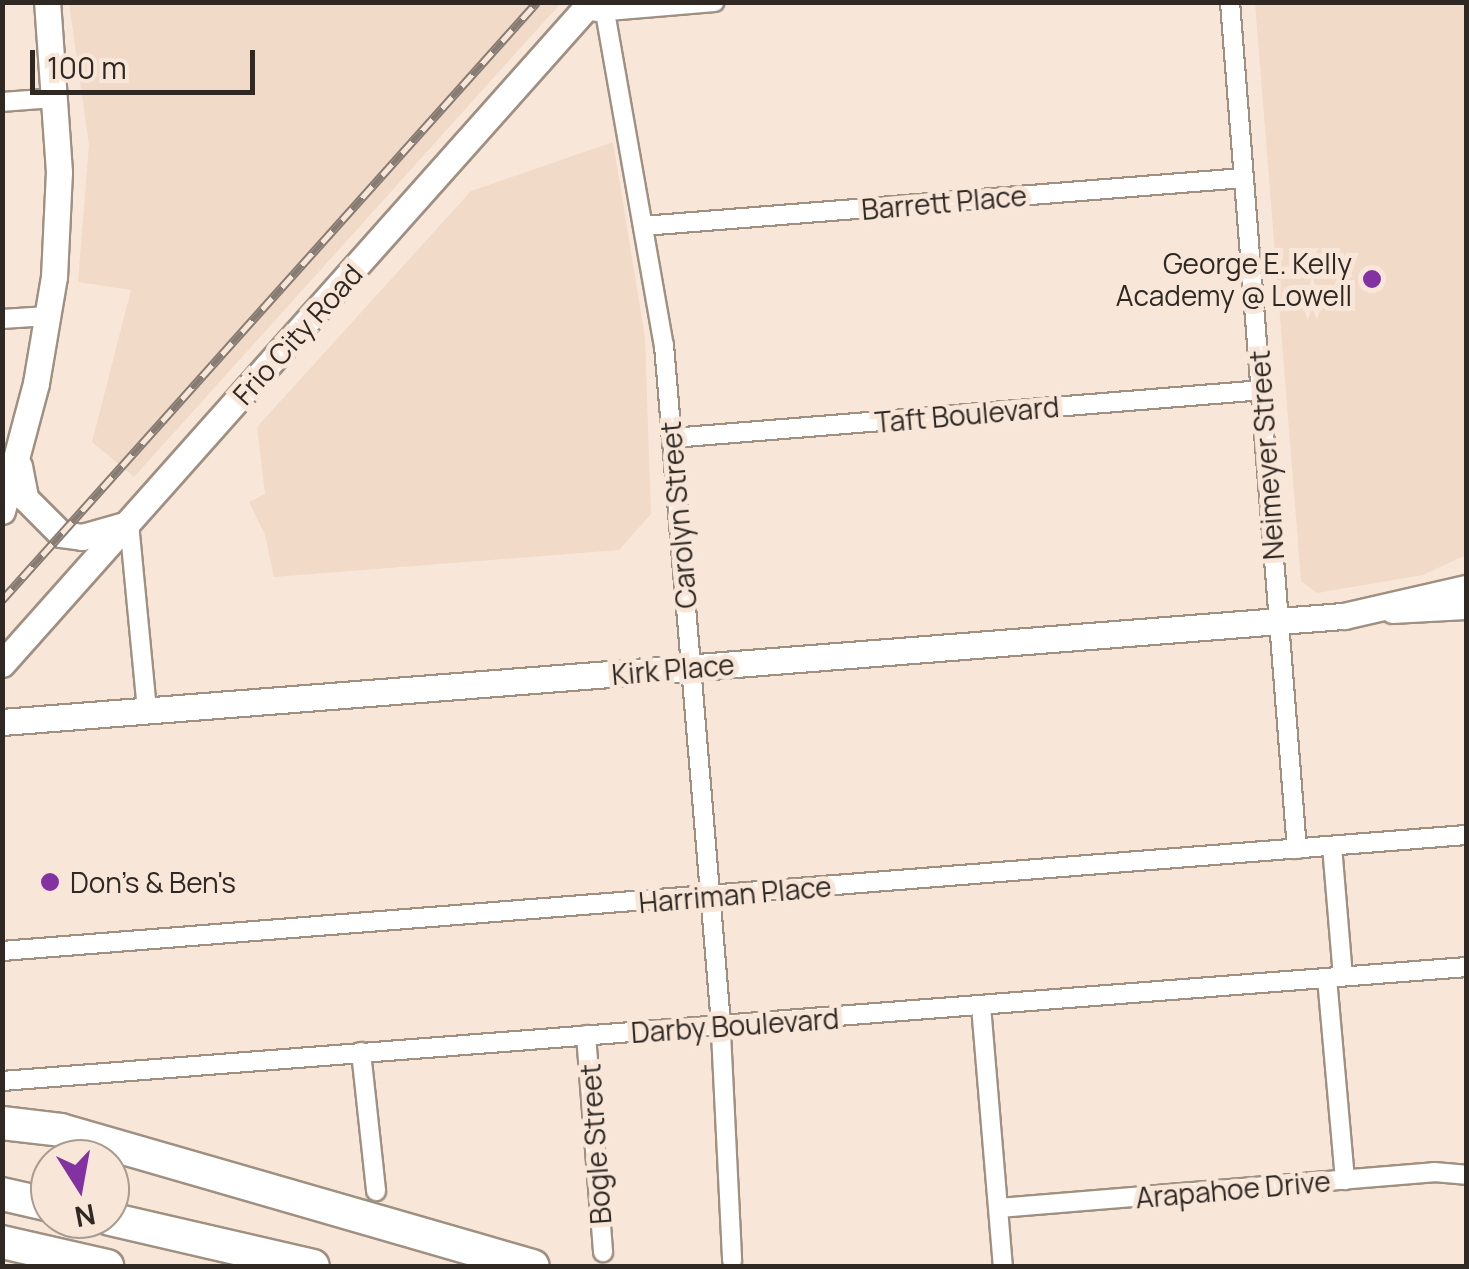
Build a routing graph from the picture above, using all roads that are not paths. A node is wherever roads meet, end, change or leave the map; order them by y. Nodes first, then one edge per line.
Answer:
1 (46, 2) edge
2 (715, 2) edge
3 (1230, 2) edge
4 (592, 9) edge
5 (55, 98) junction
6 (2, 102) edge
7 (1244, 178) junction
8 (643, 226) junction
9 (48, 316) junction
10 (2, 319) edge
11 (1263, 390) junction
12 (672, 438) junction
13 (18, 459) junction
14 (2, 511) edge
15 (129, 523) junction
16 (1466, 588) edge
17 (1466, 610) edge
18 (1344, 616) junction
19 (1276, 622) junction
20 (2, 664) edge
21 (691, 668) junction
22 (147, 711) junction
23 (2, 722) edge
24 (1466, 836) edge
25 (1332, 846) junction
26 (1297, 849) junction
27 (710, 896) junction
28 (2, 951) edge
29 (1466, 968) edge
30 (1335, 978) junction
31 (981, 1006) junction
32 (719, 1028) junction
33 (586, 1036) junction
34 (362, 1052) junction
35 (2, 1081) edge
36 (2, 1123) edge
37 (1466, 1175) edge
38 (1345, 1180) junction
39 (376, 1192) dead end
40 (2, 1194) edge
41 (30, 1200) edge
42 (999, 1208) junction
43 (130, 1224) edge
44 (2, 1242) edge
45 (603, 1252) dead end
46 (732, 1261) dead end
47 (107, 1266) edge
48 (313, 1266) edge
49 (533, 1266) edge
50 (1002, 1266) edge

1 - 5 main road
2 - 4 street
3 - 7 street, Neimeyer Street
4 - 8 street, Carolyn Street
4 - 15 main road, Frio City Road
5 - 6 street
5 - 9 main road
7 - 8 street, Barrett Place
7 - 11 street, Neimeyer Street
8 - 12 street, Carolyn Street
9 - 10 street
9 - 13 main road
11 - 12 street, Taft Boulevard
11 - 19 street, Neimeyer Street
12 - 21 street, Carolyn Street
13 - 14 main road
13 - 15 main road
15 - 20 main road, Frio City Road
15 - 22 street
16 - 18 main road, Kirk Place
17 - 18 street, Kirk Place
18 - 19 main road, Kirk Place
19 - 21 main road, Kirk Place
19 - 26 street, Neimeyer Street
21 - 22 main road, Kirk Place
21 - 27 street, Carolyn Street
22 - 23 main road, Kirk Place
24 - 25 street, Harriman Place
25 - 26 street, Harriman Place
25 - 30 street
26 - 27 street, Harriman Place
27 - 28 street, Harriman Place
27 - 32 street, Carolyn Street
29 - 30 street, Darby Boulevard
30 - 31 street, Darby Boulevard
30 - 38 street
31 - 32 street, Darby Boulevard
31 - 42 street
32 - 33 street, Darby Boulevard
32 - 46 street, Carolyn Street
33 - 34 street, Darby Boulevard
33 - 45 street, Bogle Street
34 - 35 street, Darby Boulevard
34 - 39 street
36 - 49 highway
37 - 38 street, Arapahoe Drive
38 - 42 street, Arapahoe Drive
40 - 41 highway
42 - 50 street
43 - 48 highway
44 - 47 highway

